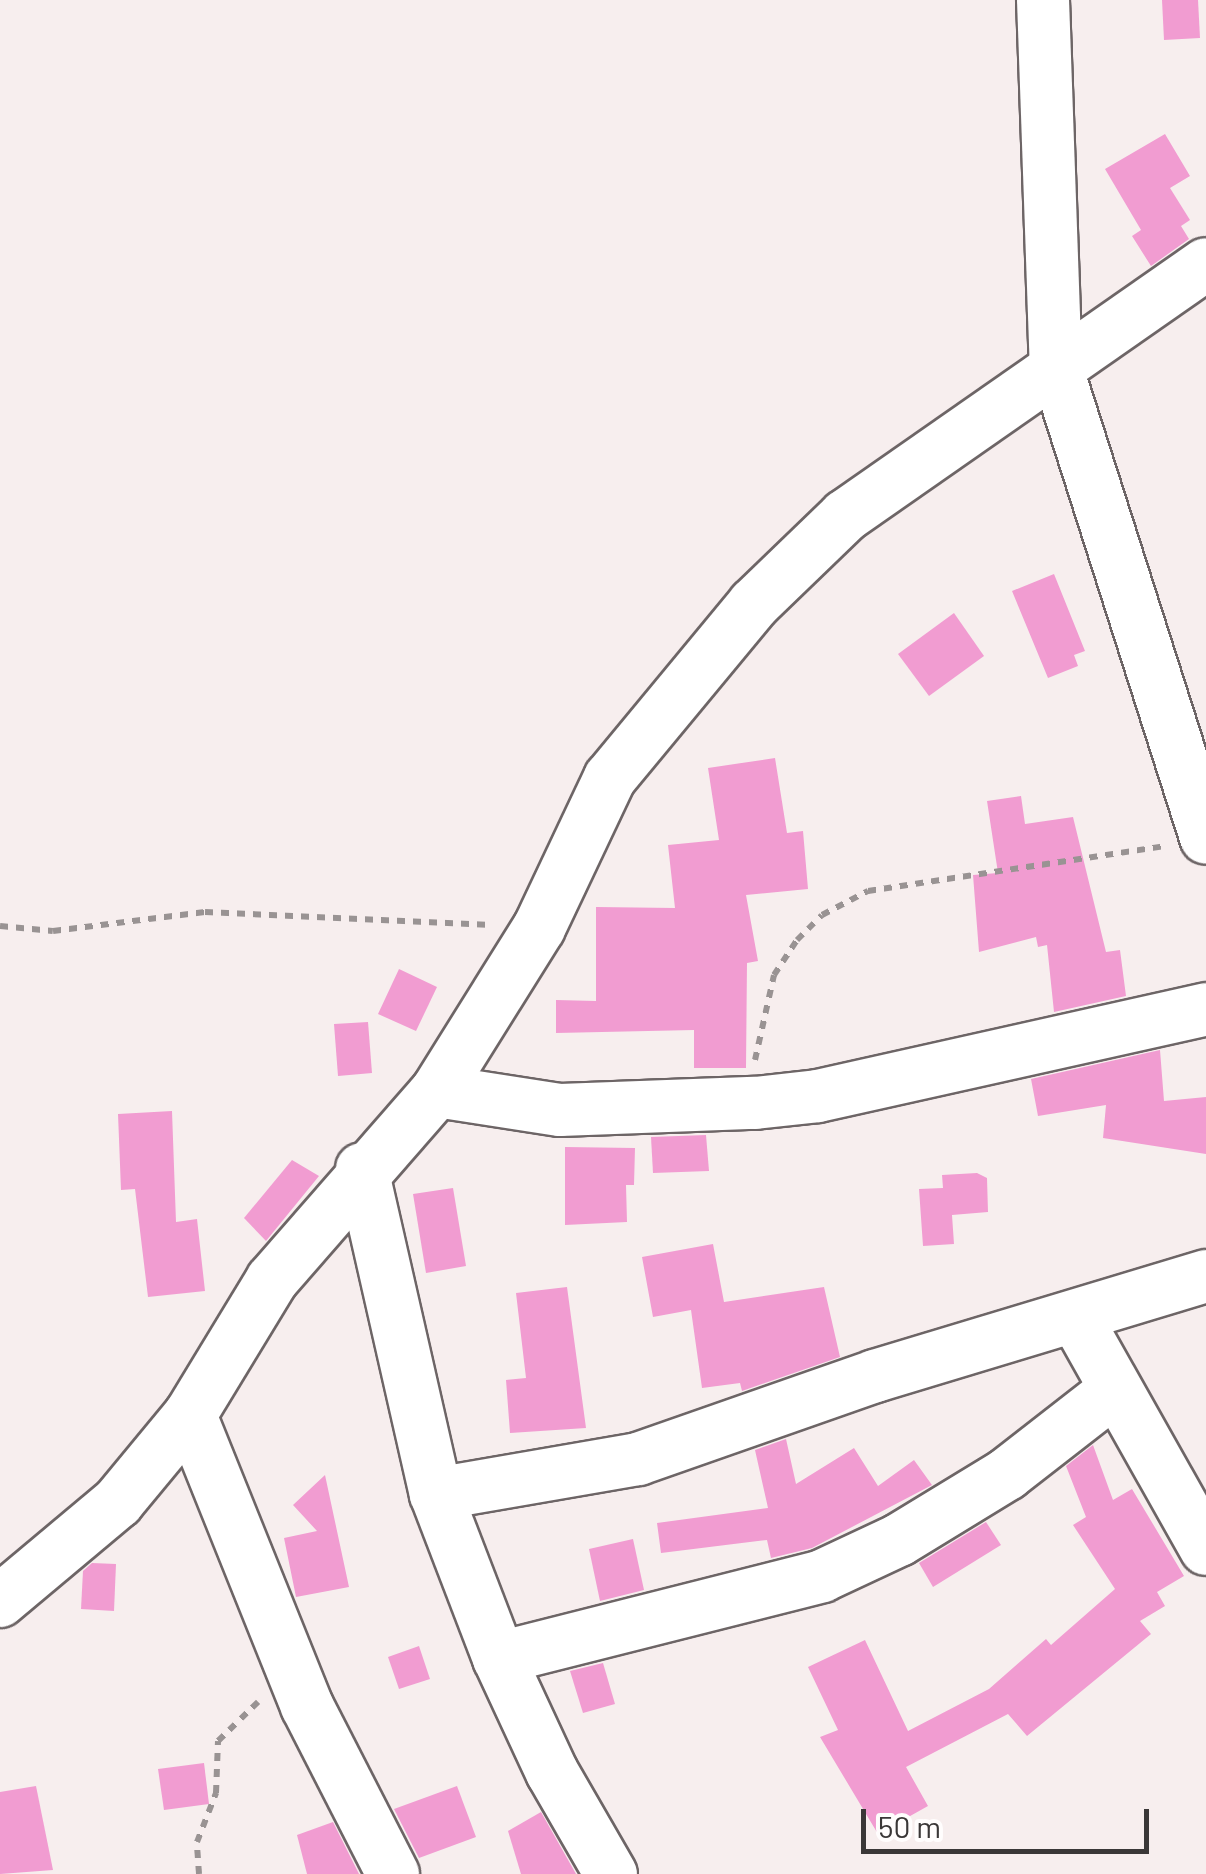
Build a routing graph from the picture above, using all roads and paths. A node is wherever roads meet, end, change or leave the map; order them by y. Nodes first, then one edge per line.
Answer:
1 (1043, 0) edge
2 (1206, 264) edge
3 (1056, 367) junction
4 (1187, 842) edge
5 (0, 926) edge
6 (540, 928) junction
7 (1206, 1009) edge
8 (437, 1090) junction
9 (755, 1103) junction
10 (362, 1169) junction
11 (1206, 1276) edge
12 (1076, 1318) junction
13 (1115, 1390) junction
14 (190, 1415) junction
15 (436, 1494) junction
16 (1206, 1548) edge
17 (0, 1601) edge
18 (499, 1658) junction
19 (294, 1674) junction
20 (199, 1874) edge
21 (393, 1874) edge
22 (612, 1874) edge

1 - 3 street
2 - 3 street
3 - 4 street
3 - 6 street
4 - 9 path
5 - 6 path
6 - 8 street
7 - 9 street
8 - 9 street
8 - 10 street
10 - 14 street
10 - 15 street
11 - 12 street
12 - 13 street
12 - 15 street
13 - 16 street
13 - 18 street
14 - 17 street
14 - 19 street
15 - 18 street
18 - 22 street
19 - 20 path
19 - 21 street

